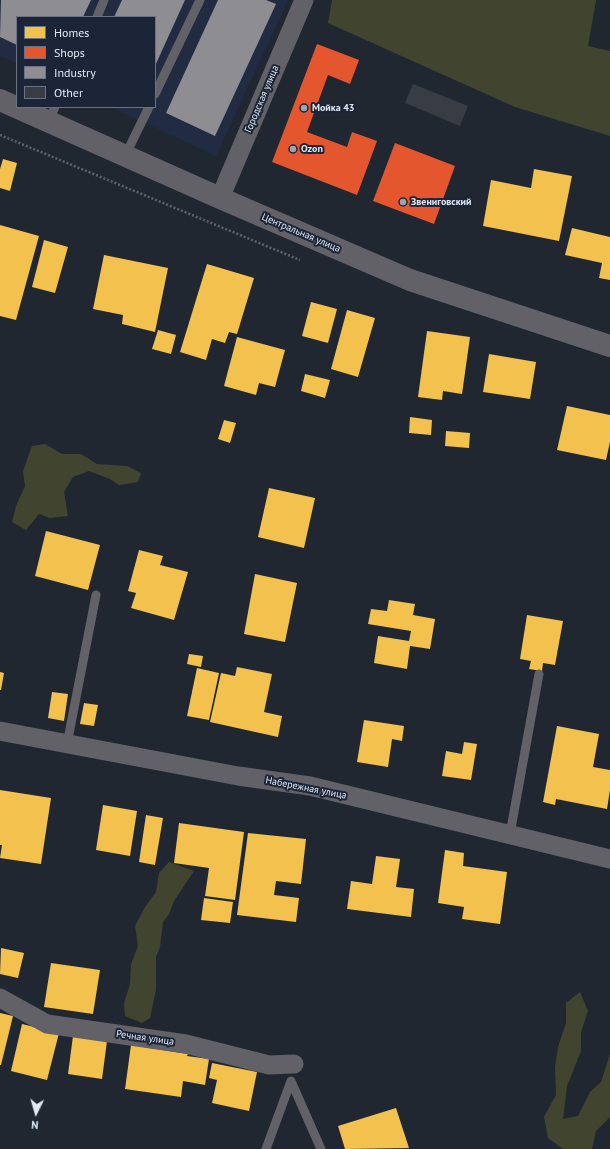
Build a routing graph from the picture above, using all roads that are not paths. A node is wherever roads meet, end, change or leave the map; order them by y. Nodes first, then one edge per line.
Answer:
1 (104, 0) edge
2 (200, 0) edge
3 (304, 0) edge
4 (97, 16) edge
5 (156, 92) edge
6 (0, 100) edge
7 (16, 104) edge
8 (30, 108) edge
9 (149, 108) edge
10 (52, 114) edge
11 (125, 156) junction
12 (220, 198) junction
13 (610, 346) edge
14 (96, 595) dead end
15 (539, 674) dead end
16 (0, 731) edge
17 (67, 744) junction
18 (510, 834) junction
19 (610, 859) edge
20 (0, 998) edge
21 (294, 1064) dead end
22 (266, 1149) edge
23 (321, 1149) edge

1 - 4 lane
2 - 5 lane
3 - 12 street, Городская улица
6 - 7 street, Центральная улица
8 - 10 street, Центральная улица
9 - 11 lane
10 - 11 street, Центральная улица
11 - 12 street, Центральная улица
12 - 13 street, Центральная улица
14 - 17 lane
15 - 18 lane
16 - 17 street, Набережная улица
17 - 18 street, Набережная улица
18 - 19 street, Набережная улица
20 - 21 street, Речная улица
22 - 23 lane

